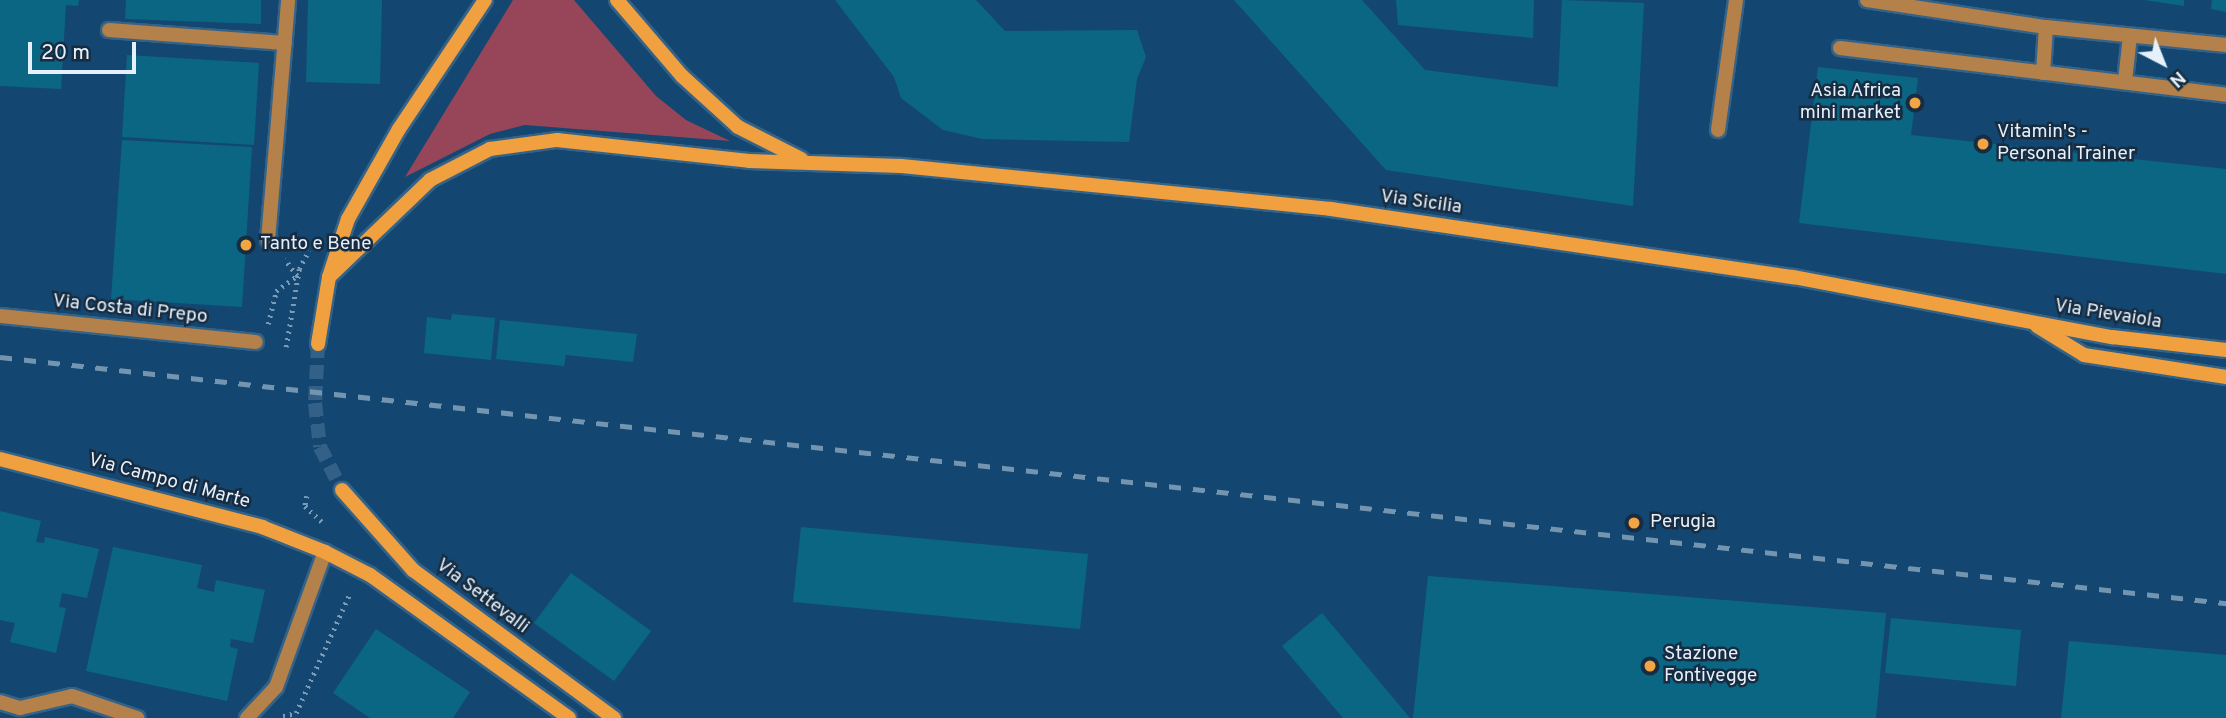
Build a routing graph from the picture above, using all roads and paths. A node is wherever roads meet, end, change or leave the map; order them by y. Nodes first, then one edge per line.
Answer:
1 (288, 0) edge
2 (485, 0) edge
3 (617, 0) edge
4 (631, 0) edge
5 (1736, 0) edge
6 (1867, 0) edge
7 (2046, 27) junction
8 (109, 30) dead end
9 (647, 30) junction
10 (2130, 36) junction
11 (285, 43) junction
12 (2226, 45) edge
13 (1840, 48) dead end
14 (2043, 73) junction
15 (2125, 81) junction
16 (2226, 95) edge
17 (1718, 130) dead end
18 (806, 161) junction
19 (268, 240) dead end
20 (297, 276) dead end
21 (329, 277) junction
22 (0, 316) edge
23 (273, 318) dead end
24 (2027, 320) junction
25 (256, 342) dead end
26 (318, 344) tunnel mouth
27 (2226, 351) edge
28 (2226, 377) edge
29 (0, 459) edge
30 (342, 490) tunnel mouth
31 (307, 496) dead end
32 (305, 506) dead end
33 (325, 552) junction
34 (349, 595) dead end
35 (0, 702) edge
36 (296, 713) dead end
37 (137, 718) edge
38 (247, 718) edge
39 (569, 718) edge
40 (614, 718) edge

1 - 11 street
2 - 21 main road
3 - 9 main road
4 - 9 main road
5 - 17 street
6 - 7 street
7 - 10 street
7 - 14 street
8 - 11 street
9 - 18 main road
10 - 12 street
10 - 15 street
11 - 19 street
13 - 14 street
14 - 15 street
15 - 16 street
18 - 21 main road, Via Sicilia
18 - 24 main road, Via Sicilia
20 - 23 path
21 - 26 main road
22 - 25 street, Via Costa di Prepo
24 - 27 main road, Via Pievaiola
24 - 28 main road, Via Pievaiola
29 - 33 main road, Via Campo di Marte
30 - 40 main road, Via Settevalli
31 - 32 path
33 - 38 street
33 - 39 main road, Via Campo di Marte
34 - 36 path
35 - 37 street

